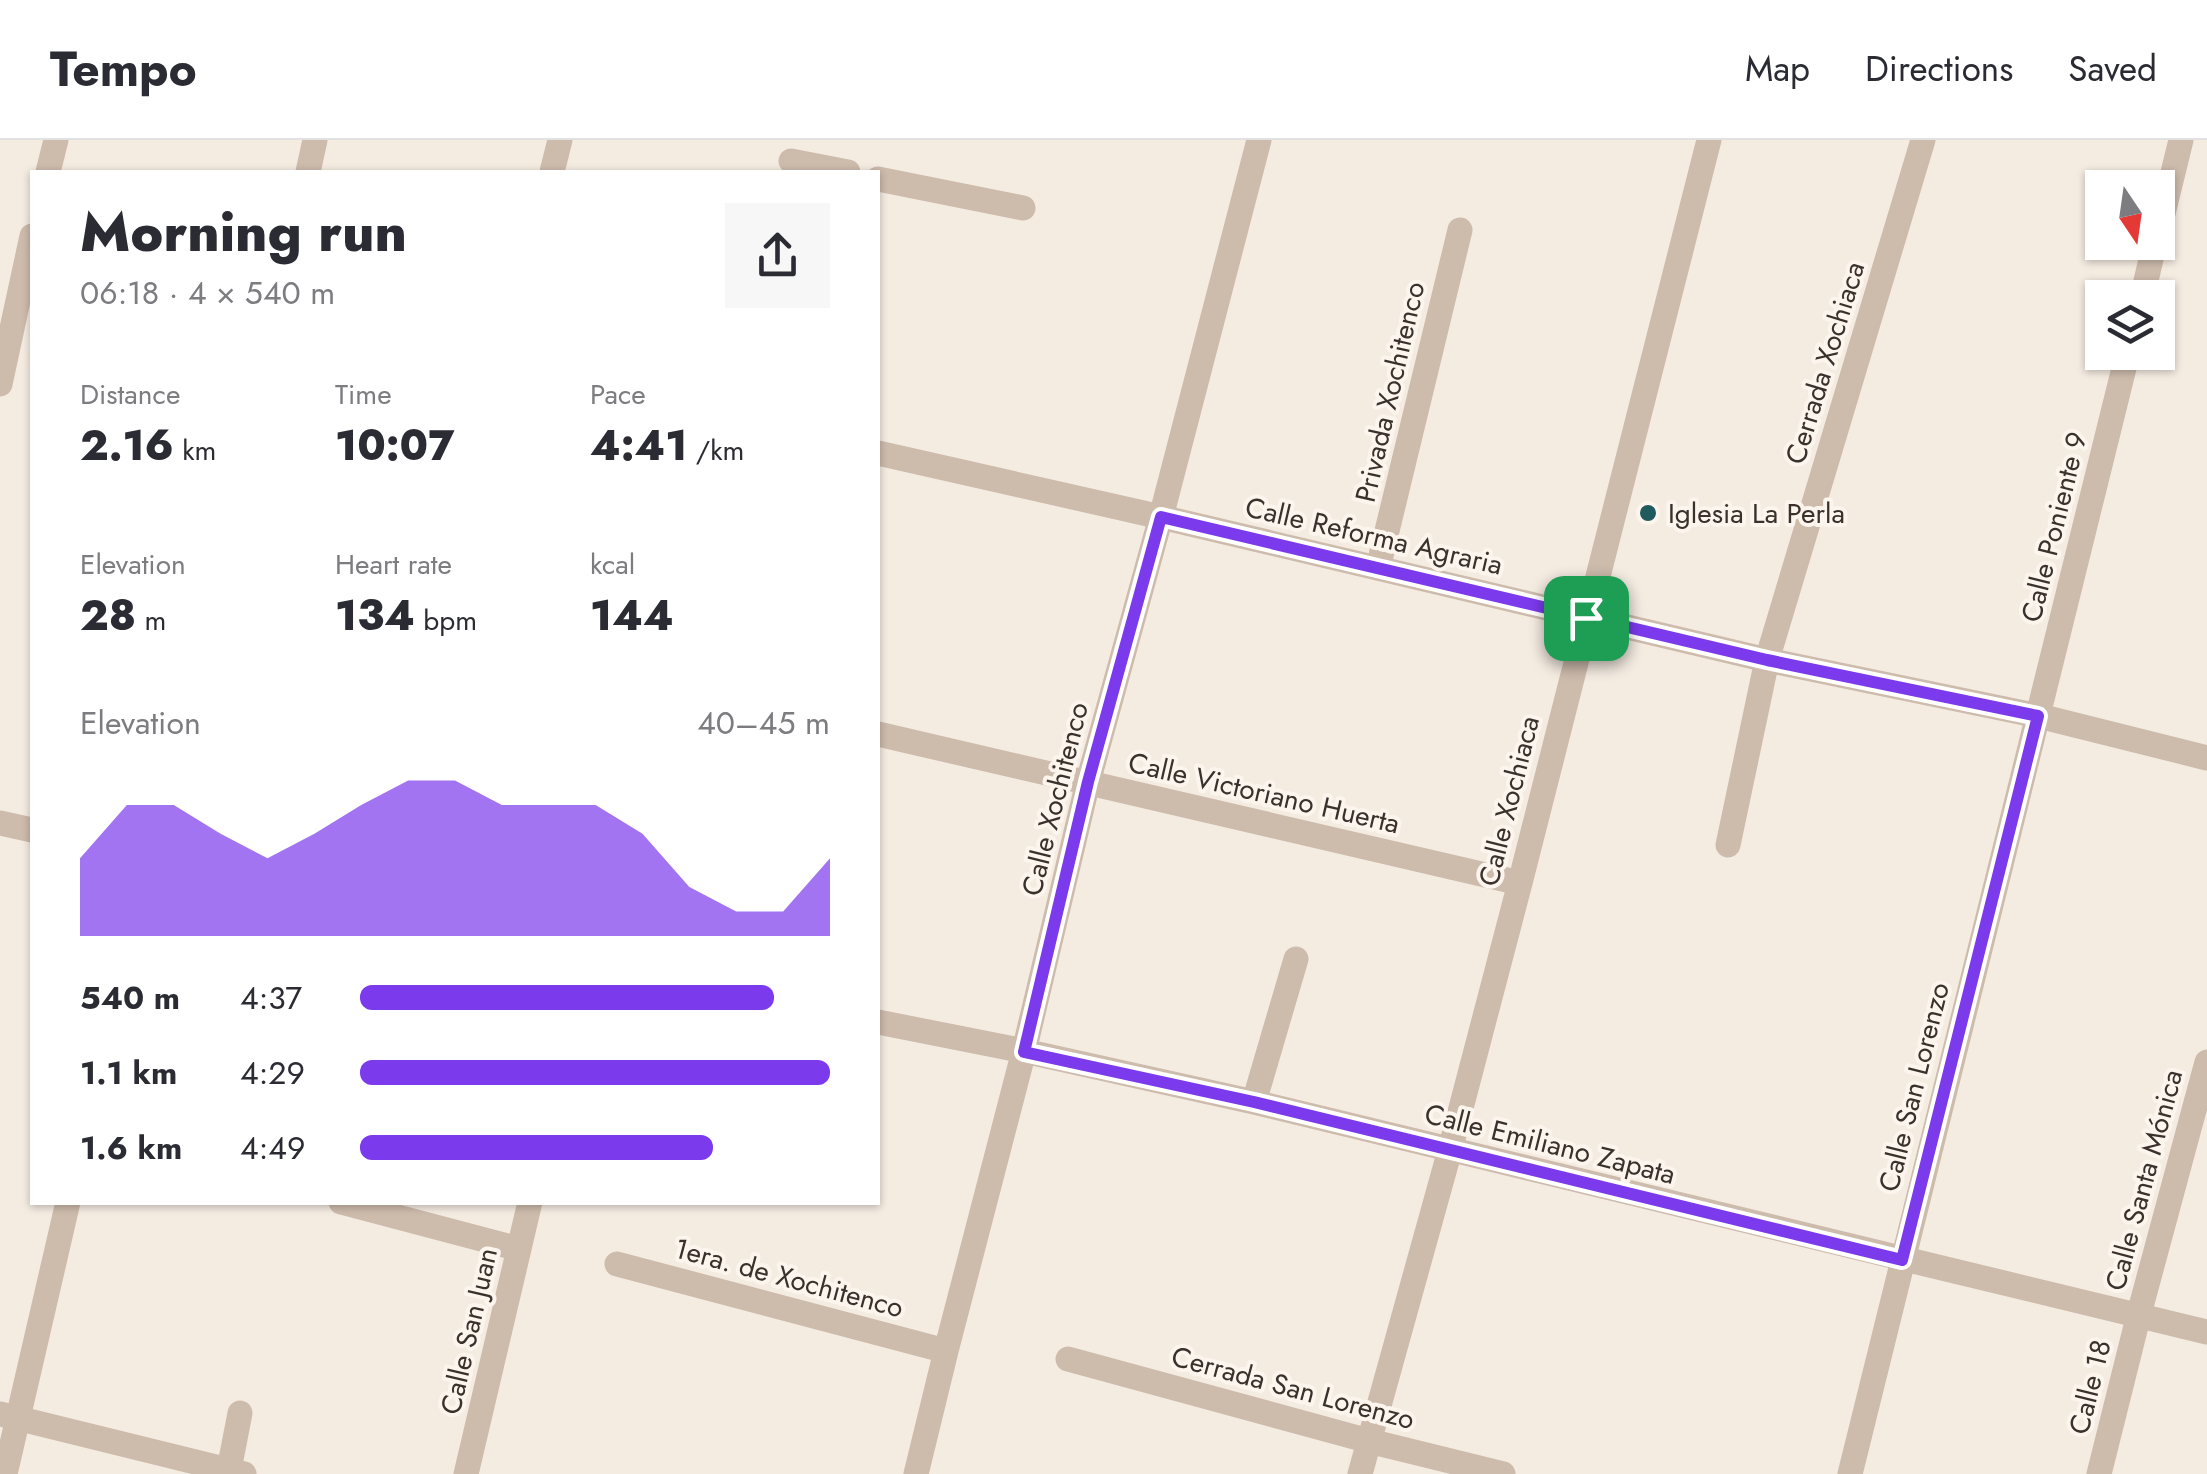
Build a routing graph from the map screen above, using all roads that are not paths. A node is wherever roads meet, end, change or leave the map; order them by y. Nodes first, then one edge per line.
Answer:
1 (56, 140) edge
2 (315, 140) edge
3 (560, 140) edge
4 (1259, 140) edge
5 (1709, 140) edge
6 (1924, 140) edge
7 (2181, 140) edge
8 (792, 158) edge
9 (48, 170) edge
10 (308, 170) edge
11 (552, 170) edge
12 (840, 170) edge
13 (2174, 170) edge
14 (880, 178) edge
15 (1023, 208) dead end
16 (1460, 230) dead end
17 (0, 256) edge
18 (29, 262) edge
19 (2124, 370) edge
20 (0, 384) edge
21 (880, 454) edge
22 (1161, 517) junction
23 (1378, 568) junction
24 (1586, 618) junction
25 (1767, 660) junction
26 (2038, 716) junction
27 (880, 734) edge
28 (2207, 758) edge
29 (1088, 782) junction
30 (0, 823) edge
31 (30, 830) edge
32 (1728, 845) dead end
33 (1520, 883) junction
34 (1296, 959) dead end
35 (880, 1022) edge
36 (1024, 1052) junction
37 (2207, 1062) edge
38 (1254, 1102) junction
39 (1450, 1150) junction
40 (67, 1205) edge
41 (352, 1205) edge
42 (529, 1205) edge
43 (519, 1249) junction
44 (1902, 1260) junction
45 (617, 1264) dead end
46 (2139, 1314) junction
47 (2207, 1332) edge
48 (946, 1350) junction
49 (1068, 1359) dead end
50 (240, 1413) dead end
51 (10, 1417) edge
52 (1368, 1440) junction
53 (237, 1472) edge
54 (6, 1474) edge
55 (466, 1474) edge
56 (916, 1474) edge
57 (1360, 1474) edge
58 (1503, 1474) edge
59 (1850, 1474) edge
60 (2099, 1474) edge

1 - 9 street
2 - 10 street
3 - 11 street
4 - 22 street, Calle Xochitenco
5 - 24 street, Calle Xochiaca
6 - 25 street, Cerrada Xochiaca
7 - 13 street
8 - 12 street
14 - 15 street
16 - 23 street, Privada Xochitenco
17 - 18 street
18 - 20 street
19 - 26 street, Calle Poniente 9
21 - 22 street, Calle Reforma Agraria
22 - 23 street, Calle Reforma Agraria
22 - 29 street, Calle Xochitenco
23 - 24 street, Calle Reforma Agraria
24 - 25 street, Calle Reforma Agraria
24 - 33 street, Calle Xochiaca
25 - 26 street, Calle Reforma Agraria
25 - 32 street, Cerrada Xochiaca
26 - 28 street, Calle Reforma Agraria
26 - 44 street, Calle San Lorenzo
27 - 29 street, Calle Victoriano Huerta
29 - 33 street, Calle Victoriano Huerta
29 - 36 street, Calle Xochitenco
30 - 31 street
33 - 39 street, Calle Xochiaca
34 - 38 street
35 - 36 street, Calle Emiliano Zapata
36 - 38 street, Calle Emiliano Zapata
36 - 48 street, Calle Xochitenco
37 - 46 street, Calle Santa Mónica
38 - 39 street, Calle Emiliano Zapata
39 - 44 street, Calle Emiliano Zapata
39 - 52 street, Calle Xochiaca
40 - 51 street
41 - 43 street
42 - 43 street, Calle San Juan
43 - 55 street, Calle San Juan
44 - 46 street, Calle Emiliano Zapata
44 - 59 street, Calle San Lorenzo
45 - 48 street, 1era. de Xochitenco
46 - 47 street, Calle Emiliano Zapata
46 - 60 street, Calle 18
48 - 56 street, Calle Xochitenco
49 - 52 street, Cerrada San Lorenzo
50 - 53 street
51 - 53 street
51 - 54 street
52 - 57 street, Calle Xochiaca
52 - 58 street, Cerrada San Lorenzo

